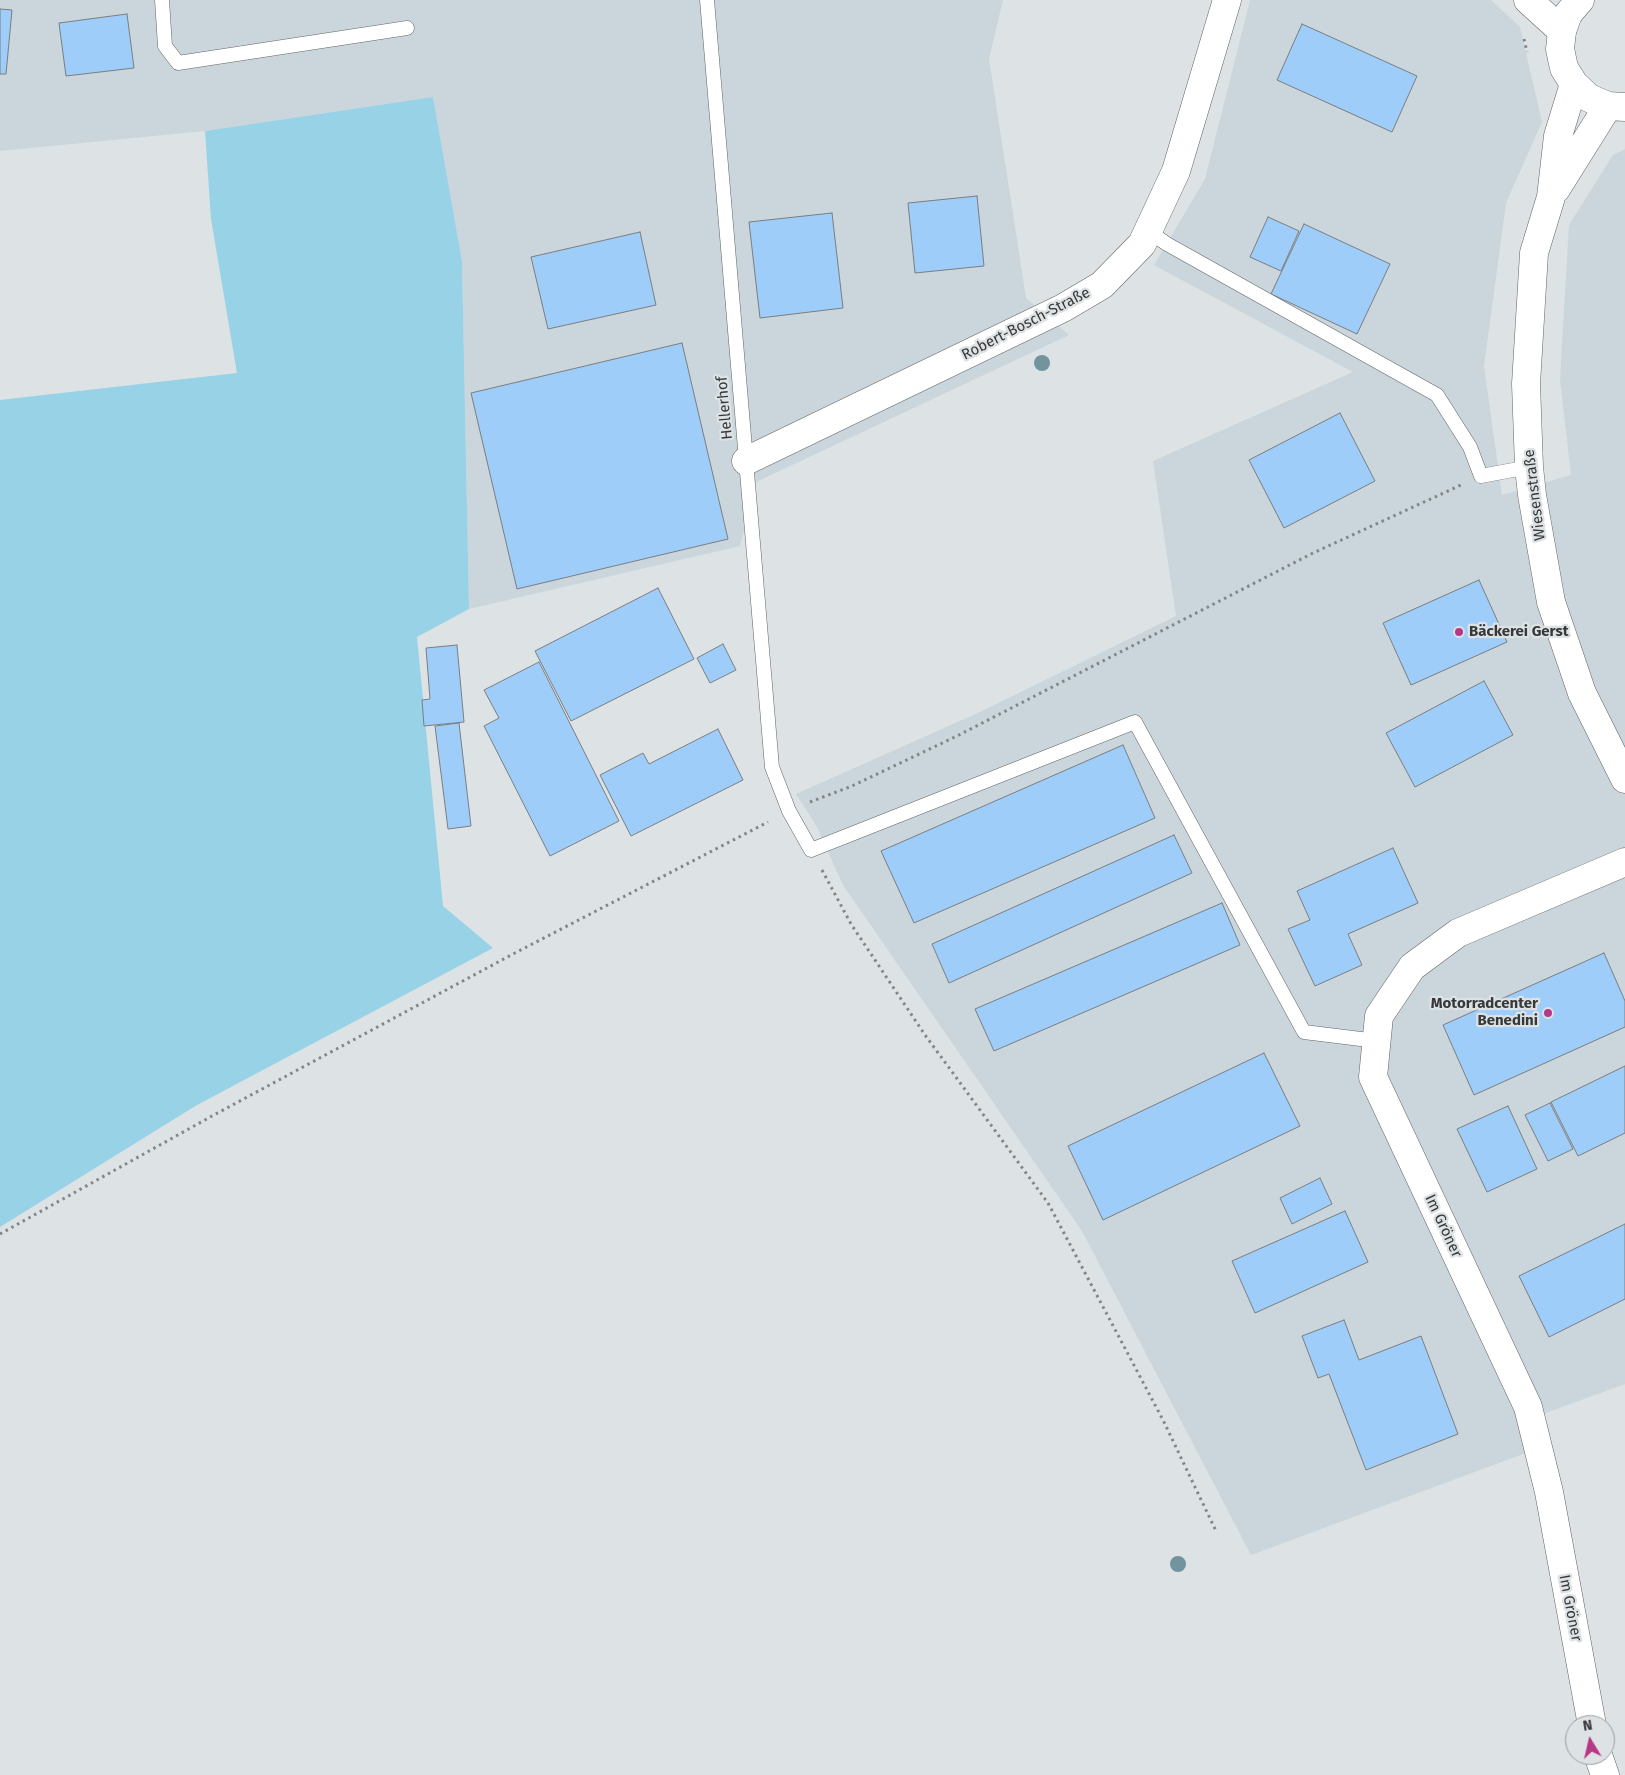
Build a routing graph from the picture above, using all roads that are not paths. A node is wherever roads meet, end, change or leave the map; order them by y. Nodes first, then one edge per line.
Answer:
1 (162, 0) edge
2 (707, 0) edge
3 (1227, 0) edge
4 (1528, 0) edge
5 (1580, 0) edge
6 (407, 28) dead end
7 (1562, 31) junction
8 (1574, 84) junction
9 (1616, 106) edge
10 (1551, 197) junction
11 (1148, 231) junction
12 (746, 461) junction
13 (1530, 467) junction
14 (1625, 779) edge
15 (1625, 862) edge
16 (1377, 1041) junction
17 (1590, 1715) edge

1 - 6 lane
2 - 12 lane, Hellerhof
3 - 11 street, Robert-Bosch-Straße
4 - 7 street
5 - 7 street
7 - 8 street
8 - 9 street
8 - 10 street, Wiesenstraße
9 - 10 street, Wiesenstraße
10 - 13 street, Wiesenstraße
11 - 12 street, Robert-Bosch-Straße
11 - 13 lane
12 - 16 lane, Hellerhof
13 - 14 street, Wiesenstraße
15 - 16 street, Im Gröner
16 - 17 street, Im Gröner

